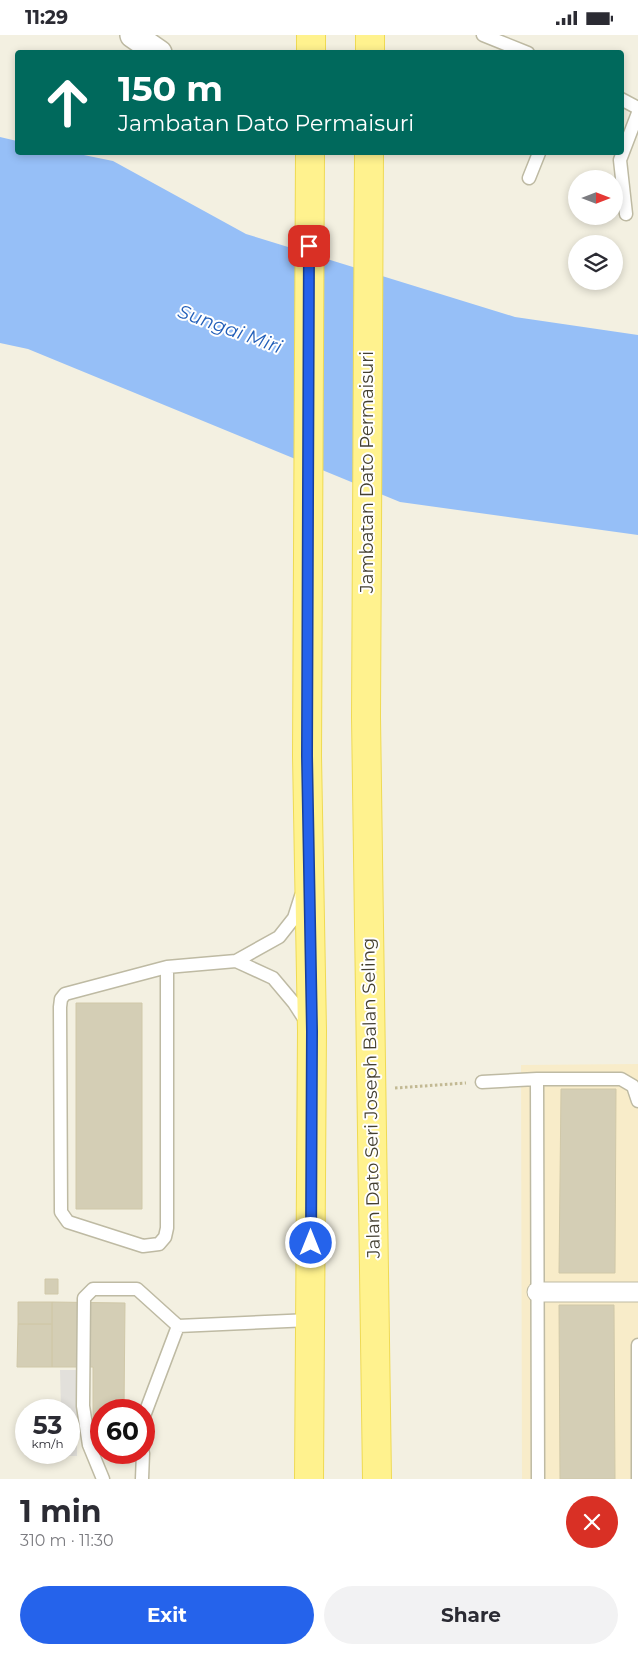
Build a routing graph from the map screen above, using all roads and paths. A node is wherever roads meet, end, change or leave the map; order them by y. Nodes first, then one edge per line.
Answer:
1 (133, 35) edge
2 (311, 35) edge
3 (370, 35) edge
4 (483, 35) edge
5 (155, 50) edge
6 (311, 50) edge
7 (370, 50) edge
8 (520, 50) edge
9 (624, 101) edge
10 (638, 108) edge
11 (638, 113) edge
12 (624, 149) edge
13 (310, 155) edge
14 (368, 155) edge
15 (538, 155) edge
16 (622, 155) edge
17 (529, 179) dead end
18 (626, 214) dead end
19 (366, 717) joint
20 (310, 869) junction
21 (236, 961) junction
22 (167, 967) junction
23 (312, 1031) junction
24 (537, 1079) junction
25 (482, 1082) joint
26 (370, 1090) junction
27 (638, 1101) edge
28 (537, 1292) junction
29 (638, 1292) edge
30 (310, 1320) junction
31 (178, 1326) junction
32 (638, 1345) edge
33 (150, 1399) edge
34 (143, 1464) edge
35 (103, 1479) edge
36 (142, 1479) edge
37 (310, 1479) edge
38 (377, 1479) edge
39 (538, 1479) edge
40 (638, 1479) edge

1 - 5 street
2 - 6 main road
3 - 7 main road
4 - 8 lane
9 - 10 lane
11 - 12 lane
13 - 20 main road
14 - 19 main road, Jambatan Dato Permaisuri
15 - 17 lane
16 - 18 lane
19 - 26 main road, Jalan Dato Seri Joseph Balan Seling
20 - 21 lane
20 - 23 main road
21 - 22 lane
21 - 23 lane
22 - 22 lane
23 - 30 main road
24 - 25 lane
24 - 27 lane
24 - 28 lane
25 - 26 path
26 - 38 main road, Jalan Dato Seri Joseph Balan Seling
28 - 29 street
28 - 39 lane
30 - 31 lane
30 - 37 main road
31 - 33 lane
31 - 35 lane
32 - 40 lane
34 - 36 lane

